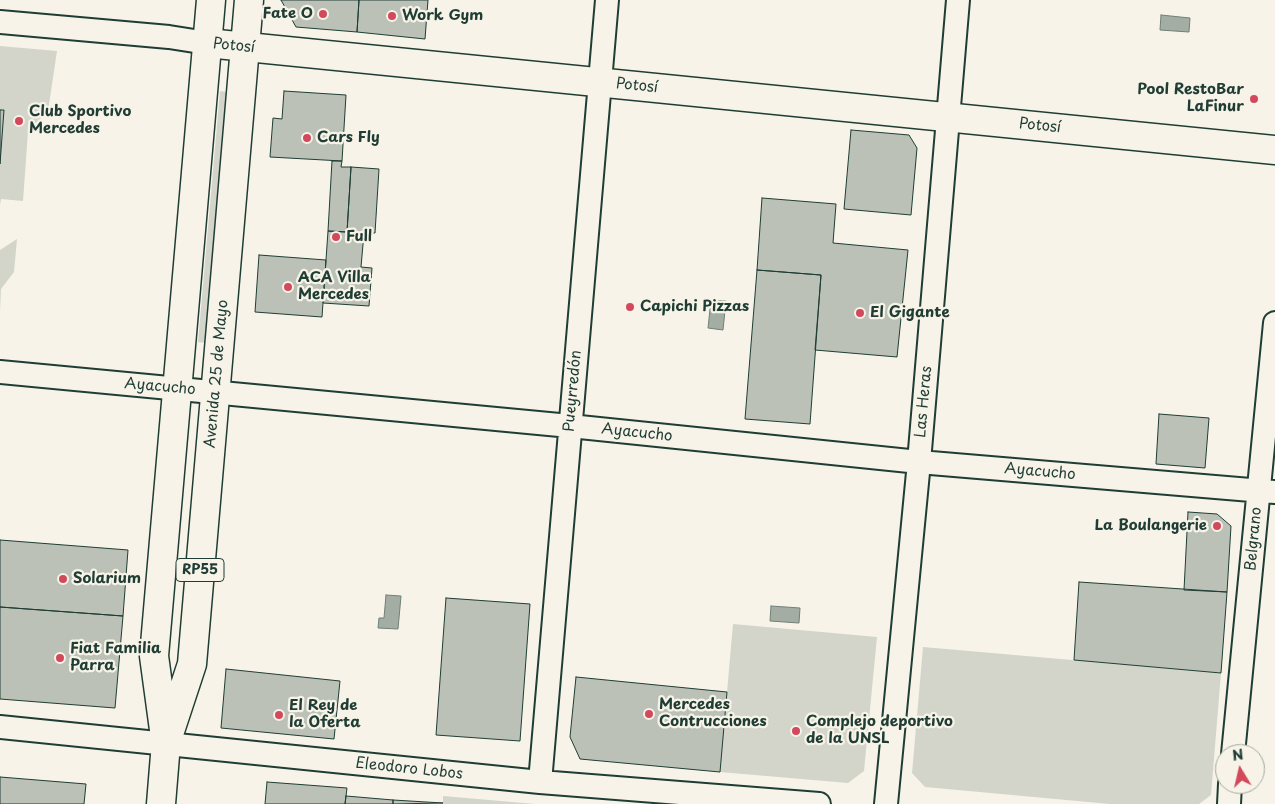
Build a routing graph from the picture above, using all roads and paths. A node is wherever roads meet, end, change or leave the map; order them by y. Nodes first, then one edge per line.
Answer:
1 (211, 0) edge
2 (249, 0) edge
3 (607, 0) edge
4 (958, 0) edge
5 (0, 22) edge
6 (208, 43) junction
7 (245, 47) junction
8 (600, 83) junction
9 (950, 116) junction
10 (1275, 150) edge
11 (1275, 323) edge
12 (0, 372) edge
13 (178, 388) junction
14 (216, 392) junction
15 (570, 426) junction
16 (919, 462) junction
17 (1267, 491) edge
18 (0, 727) edge
19 (166, 743) junction
20 (1234, 744) edge
21 (540, 782) junction
22 (160, 801) edge
23 (819, 804) edge
24 (886, 804) edge

1 - 6 main road, Avenida 25 de Mayo / RP55
2 - 7 main road, Avenida 25 de Mayo / RP55
3 - 8 street, Pueyrredón
4 - 9 street, Las Heras
5 - 6 street, Potosí
6 - 7 main road, Potosí
6 - 13 main road, Avenida 25 de Mayo / RP55
7 - 8 main road, Potosí
7 - 14 main road, Avenida 25 de Mayo / RP55
8 - 9 main road, Potosí
8 - 15 street, Pueyrredón
9 - 10 main road, Potosí
9 - 16 street, Las Heras
11 - 17 street, Belgrano
12 - 13 street, Ayacucho
13 - 14 street, Ayacucho
13 - 19 main road, Avenida 25 de Mayo / RP55
14 - 15 street, Ayacucho
14 - 19 main road, Avenida 25 de Mayo / RP55
15 - 16 street, Ayacucho
15 - 21 street, Pueyrredón
16 - 17 street, Ayacucho
16 - 24 street, Las Heras
17 - 20 street, Belgrano
18 - 19 street, Eleodoro Lobos
19 - 21 street, Eleodoro Lobos
19 - 22 main road, Avenida 25 de Mayo / RP55
21 - 23 street, Eleodoro Lobos

